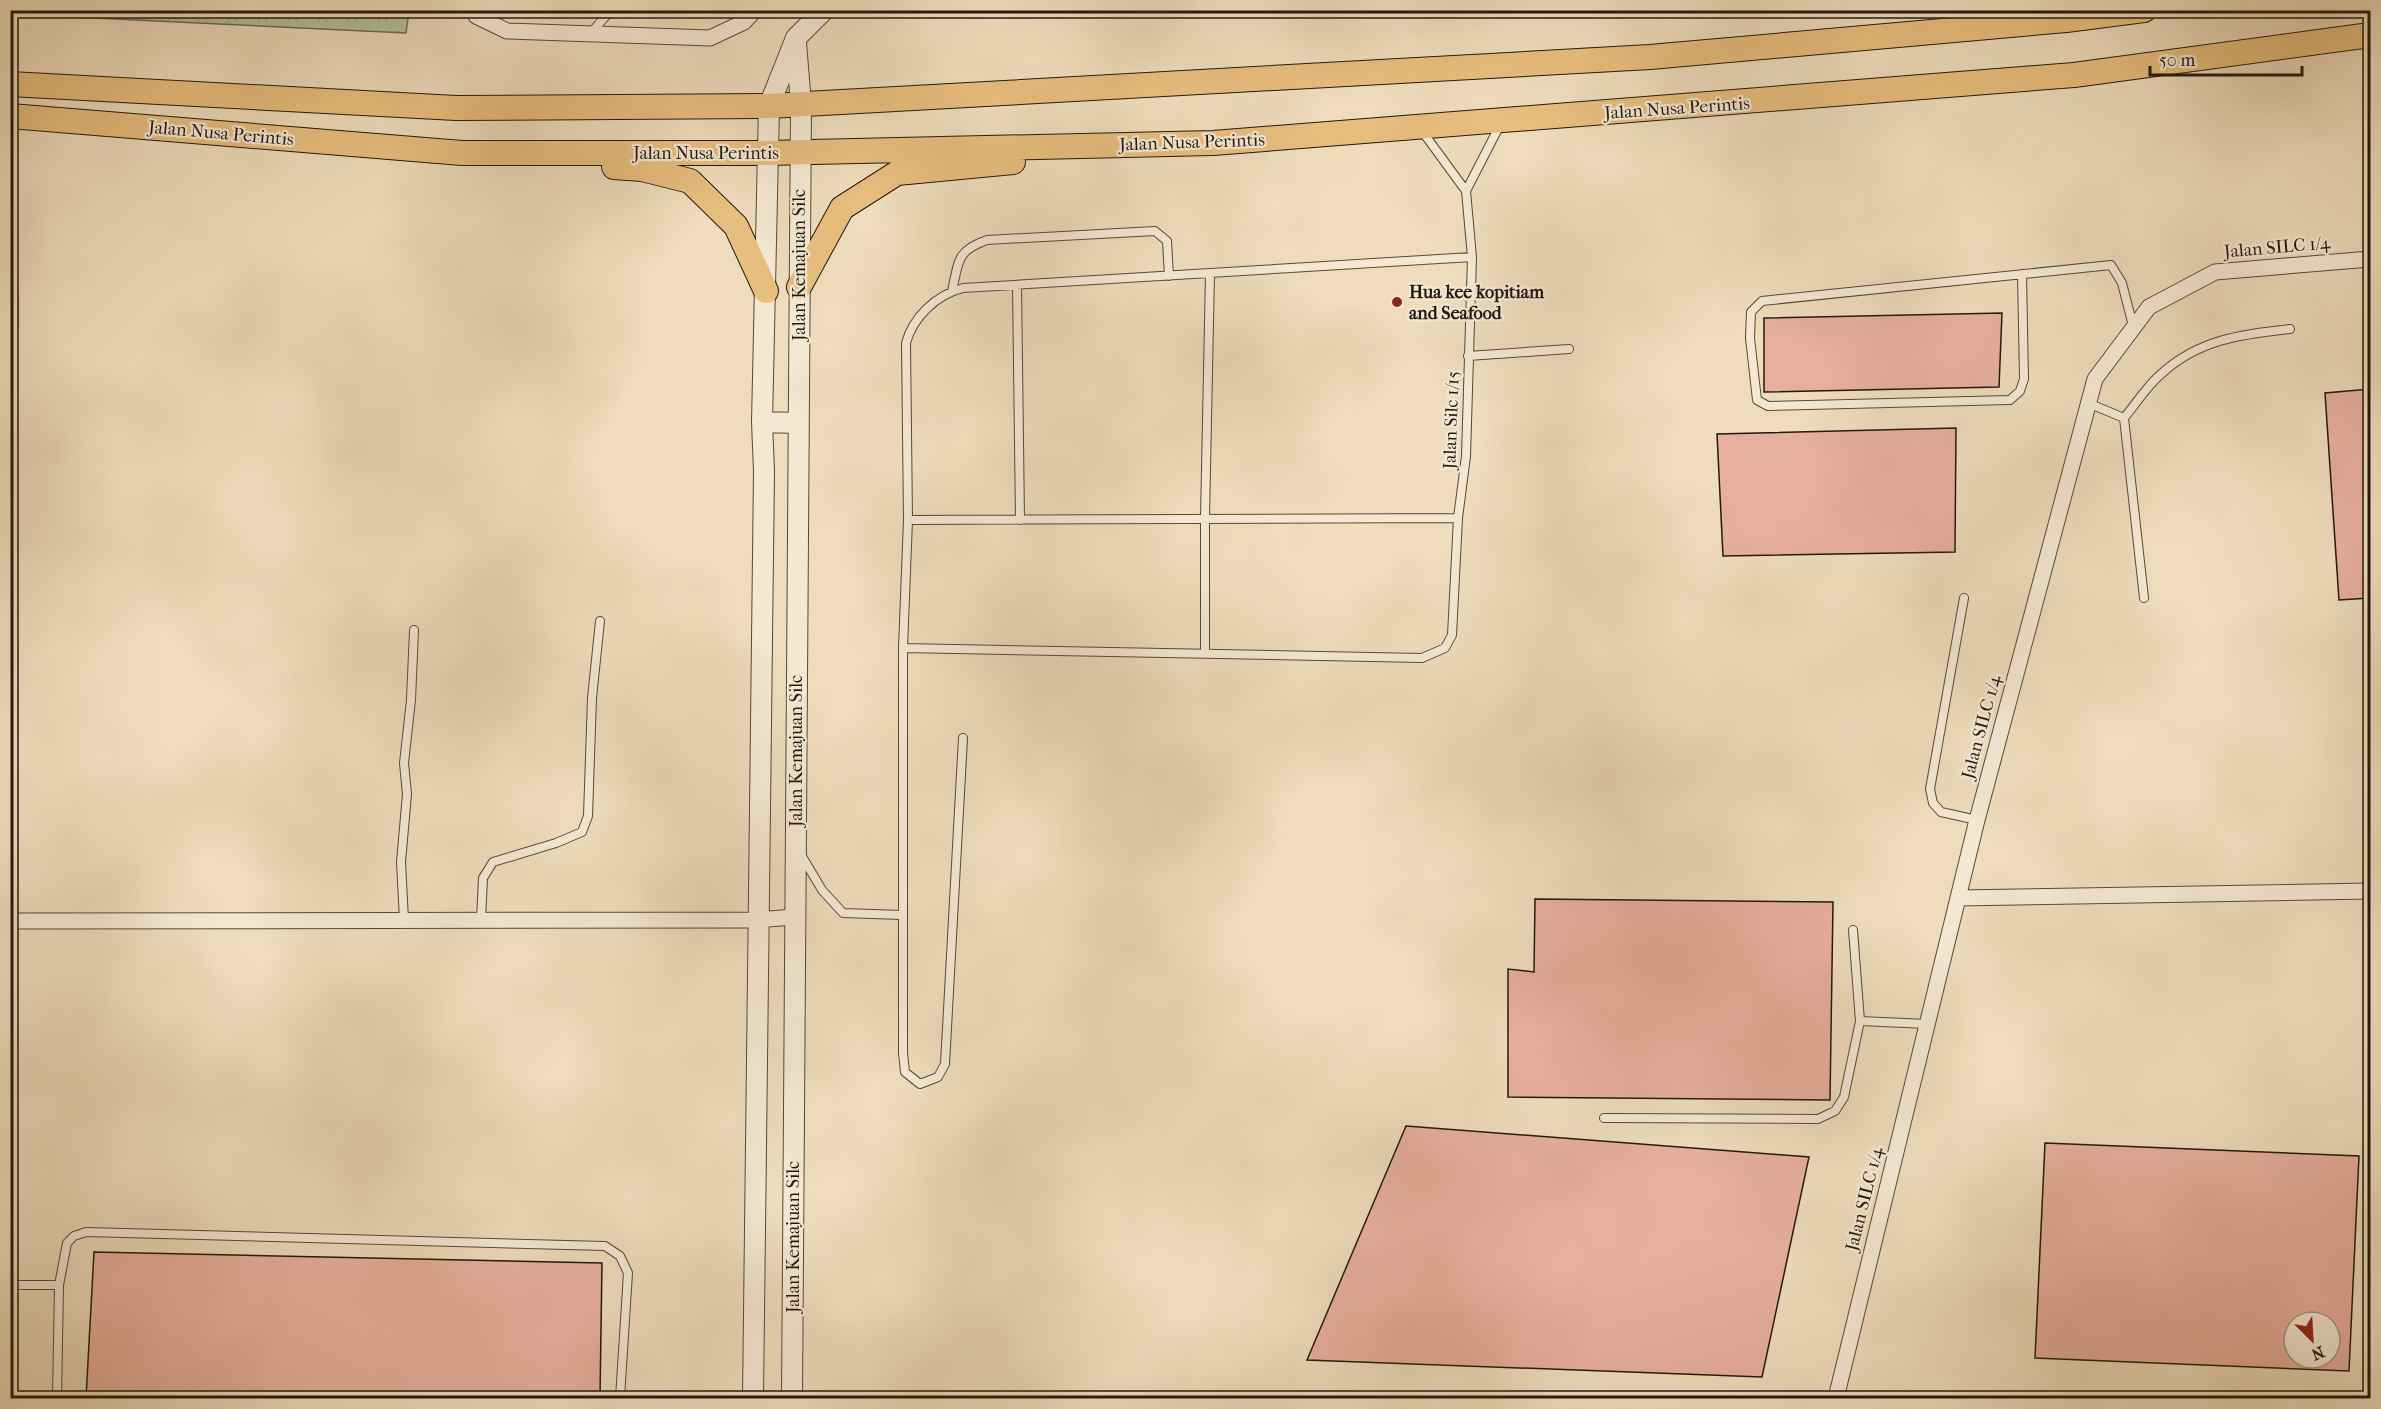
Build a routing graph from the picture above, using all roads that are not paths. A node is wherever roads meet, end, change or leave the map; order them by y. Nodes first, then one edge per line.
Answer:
1 (610, 10) edge
2 (755, 10) edge
3 (824, 10) edge
4 (2144, 10) edge
5 (477, 12) edge
6 (589, 35) junction
7 (2370, 35) edge
8 (796, 38) junction
9 (14, 83) edge
10 (801, 105) junction
11 (769, 106) junction
12 (10, 116) edge
13 (1502, 121) junction
14 (1419, 127) junction
15 (1213, 143) junction
16 (800, 152) junction
17 (462, 153) junction
18 (767, 153) junction
19 (1466, 190) junction
20 (1472, 257) junction
21 (2370, 259) edge
22 (1210, 273) junction
23 (2022, 274) junction
24 (1169, 276) junction
25 (1017, 285) junction
26 (799, 287) junction
27 (766, 291) junction
28 (952, 291) junction
29 (10, 294) edge
30 (2133, 326) junction
31 (10, 328) edge
32 (2290, 330) dead end
33 (1569, 349) dead end
34 (1468, 357) junction
35 (2088, 403) junction
36 (2124, 418) junction
37 (762, 422) junction
38 (798, 423) junction
39 (763, 514) junction
40 (797, 515) junction
41 (1205, 518) junction
42 (1458, 518) junction
43 (908, 520) junction
44 (1020, 520) junction
45 (1964, 598) dead end
46 (2144, 598) dead end
47 (600, 621) dead end
48 (414, 630) dead end
49 (903, 648) junction
50 (1205, 653) junction
51 (963, 738) dead end
52 (1977, 820) junction
53 (795, 844) junction
54 (2370, 891) edge
55 (1958, 898) junction
56 (902, 915) junction
57 (794, 917) junction
58 (404, 920) junction
59 (481, 920) junction
60 (757, 920) junction
61 (10, 921) edge
62 (1853, 930) dead end
63 (1860, 1020) junction
64 (1927, 1024) junction
65 (1604, 1118) dead end
66 (10, 1285) edge
67 (59, 1285) junction
68 (57, 1398) edge
69 (620, 1398) edge
70 (753, 1398) edge
71 (792, 1398) edge
72 (1836, 1398) edge

1 - 6 lane
2 - 6 street
3 - 8 street
4 - 10 main road, Jalan Nusa Perintis
5 - 6 street
7 - 13 main road, Jalan Nusa Perintis
8 - 10 street, Jalan Kemajuan Silc
8 - 11 street, Jalan Kemajuan Silc
9 - 11 main road, Jalan Nusa Perintis
10 - 11 main road, Jalan Nusa Perintis
10 - 16 street, Jalan Kemajuan Silc
11 - 18 street, Jalan Kemajuan Silc
12 - 17 main road, Jalan Nusa Perintis
13 - 14 main road, Jalan Nusa Perintis
13 - 19 lane
14 - 15 main road, Jalan Nusa Perintis
14 - 19 lane
15 - 16 main road, Jalan Nusa Perintis
15 - 26 main road
16 - 18 main road, Jalan Nusa Perintis
16 - 26 street, Jalan Kemajuan Silc
17 - 18 main road, Jalan Nusa Perintis
17 - 27 main road
18 - 27 street, Jalan Kemajuan Silc
19 - 20 lane, Jalan Silc 1/15
20 - 22 lane
20 - 34 lane, Jalan Silc 1/15
21 - 30 street, Jalan SILC 1/4
22 - 24 lane
22 - 41 lane
23 - 23 lane
23 - 30 lane
24 - 25 lane
24 - 28 lane
25 - 28 lane
25 - 44 lane
26 - 38 street, Jalan Kemajuan Silc
27 - 37 street, Jalan Kemajuan Silc
28 - 43 lane
29 - 31 street
30 - 35 street, Jalan SILC 1/4
32 - 36 lane
33 - 34 lane
34 - 42 lane, Jalan Silc 1/15
35 - 36 lane
35 - 52 street, Jalan SILC 1/4
36 - 46 lane
37 - 38 street
37 - 39 street, Jalan Kemajuan Silc
38 - 40 street, Jalan Kemajuan Silc
39 - 40 street
39 - 60 street, Jalan Kemajuan Silc
40 - 53 street, Jalan Kemajuan Silc
41 - 42 lane
41 - 44 lane
41 - 50 lane
42 - 50 lane, Jalan Silc 1/15
43 - 44 lane
43 - 49 lane
45 - 52 lane
47 - 59 lane
48 - 58 lane
49 - 50 lane
49 - 56 lane
51 - 56 lane
52 - 55 street, Jalan SILC 1/4
53 - 56 lane
53 - 57 street, Jalan Kemajuan Silc
54 - 55 street
55 - 64 street, Jalan SILC 1/4
57 - 60 street
57 - 71 street, Jalan Kemajuan Silc
58 - 59 street
58 - 61 street
59 - 60 street
60 - 70 street, Jalan Kemajuan Silc
62 - 63 lane
63 - 64 lane
63 - 65 lane
64 - 72 street, Jalan SILC 1/4
66 - 67 lane
67 - 68 lane
67 - 69 lane

